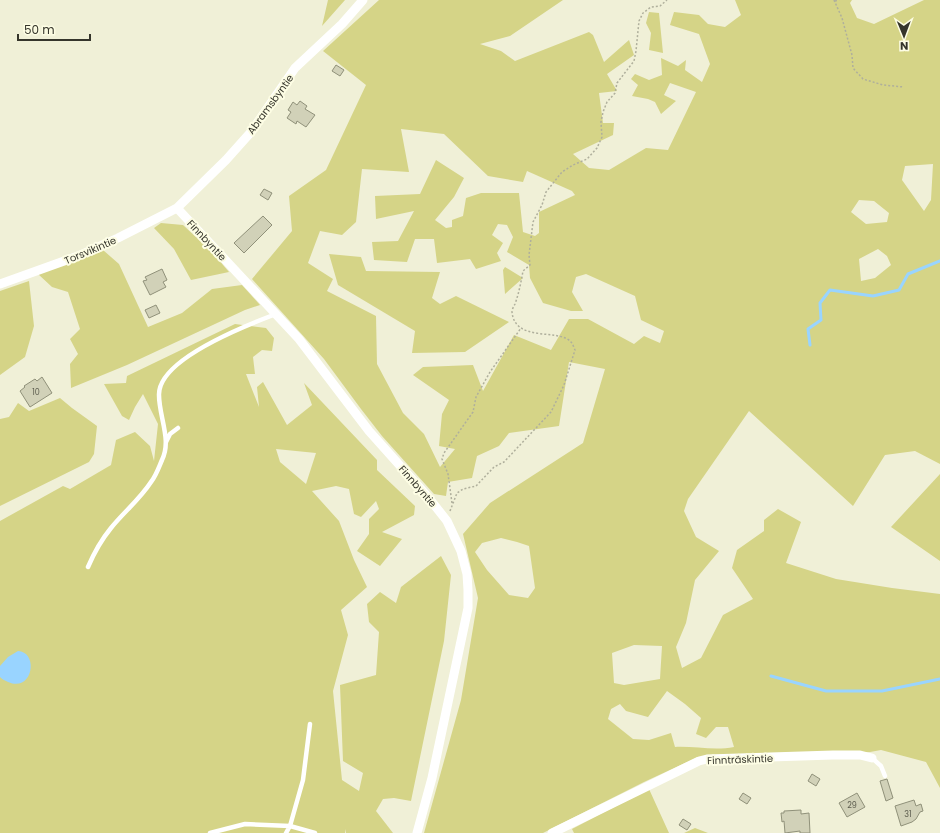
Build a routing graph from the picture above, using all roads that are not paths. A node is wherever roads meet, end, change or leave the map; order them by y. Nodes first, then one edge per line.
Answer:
1 (363, 0) edge
2 (177, 208) junction
3 (0, 284) edge
4 (276, 314) junction
5 (178, 428) dead end
6 (166, 442) junction
7 (88, 567) dead end
8 (310, 724) dead end
9 (872, 758) joint
10 (885, 776) dead end
11 (290, 826) junction
12 (210, 833) edge
13 (286, 833) edge
14 (315, 833) edge
15 (417, 833) edge
16 (552, 833) edge

1 - 2 street, Abramsbyntie
2 - 3 street, Torsvikintie
2 - 4 street, Finnbyntie
4 - 6 lane
4 - 15 street, Finnbyntie
5 - 6 lane
6 - 7 lane
8 - 11 lane
9 - 10 lane
9 - 16 street, Finnträskintie
11 - 12 lane
11 - 13 lane
11 - 14 lane

